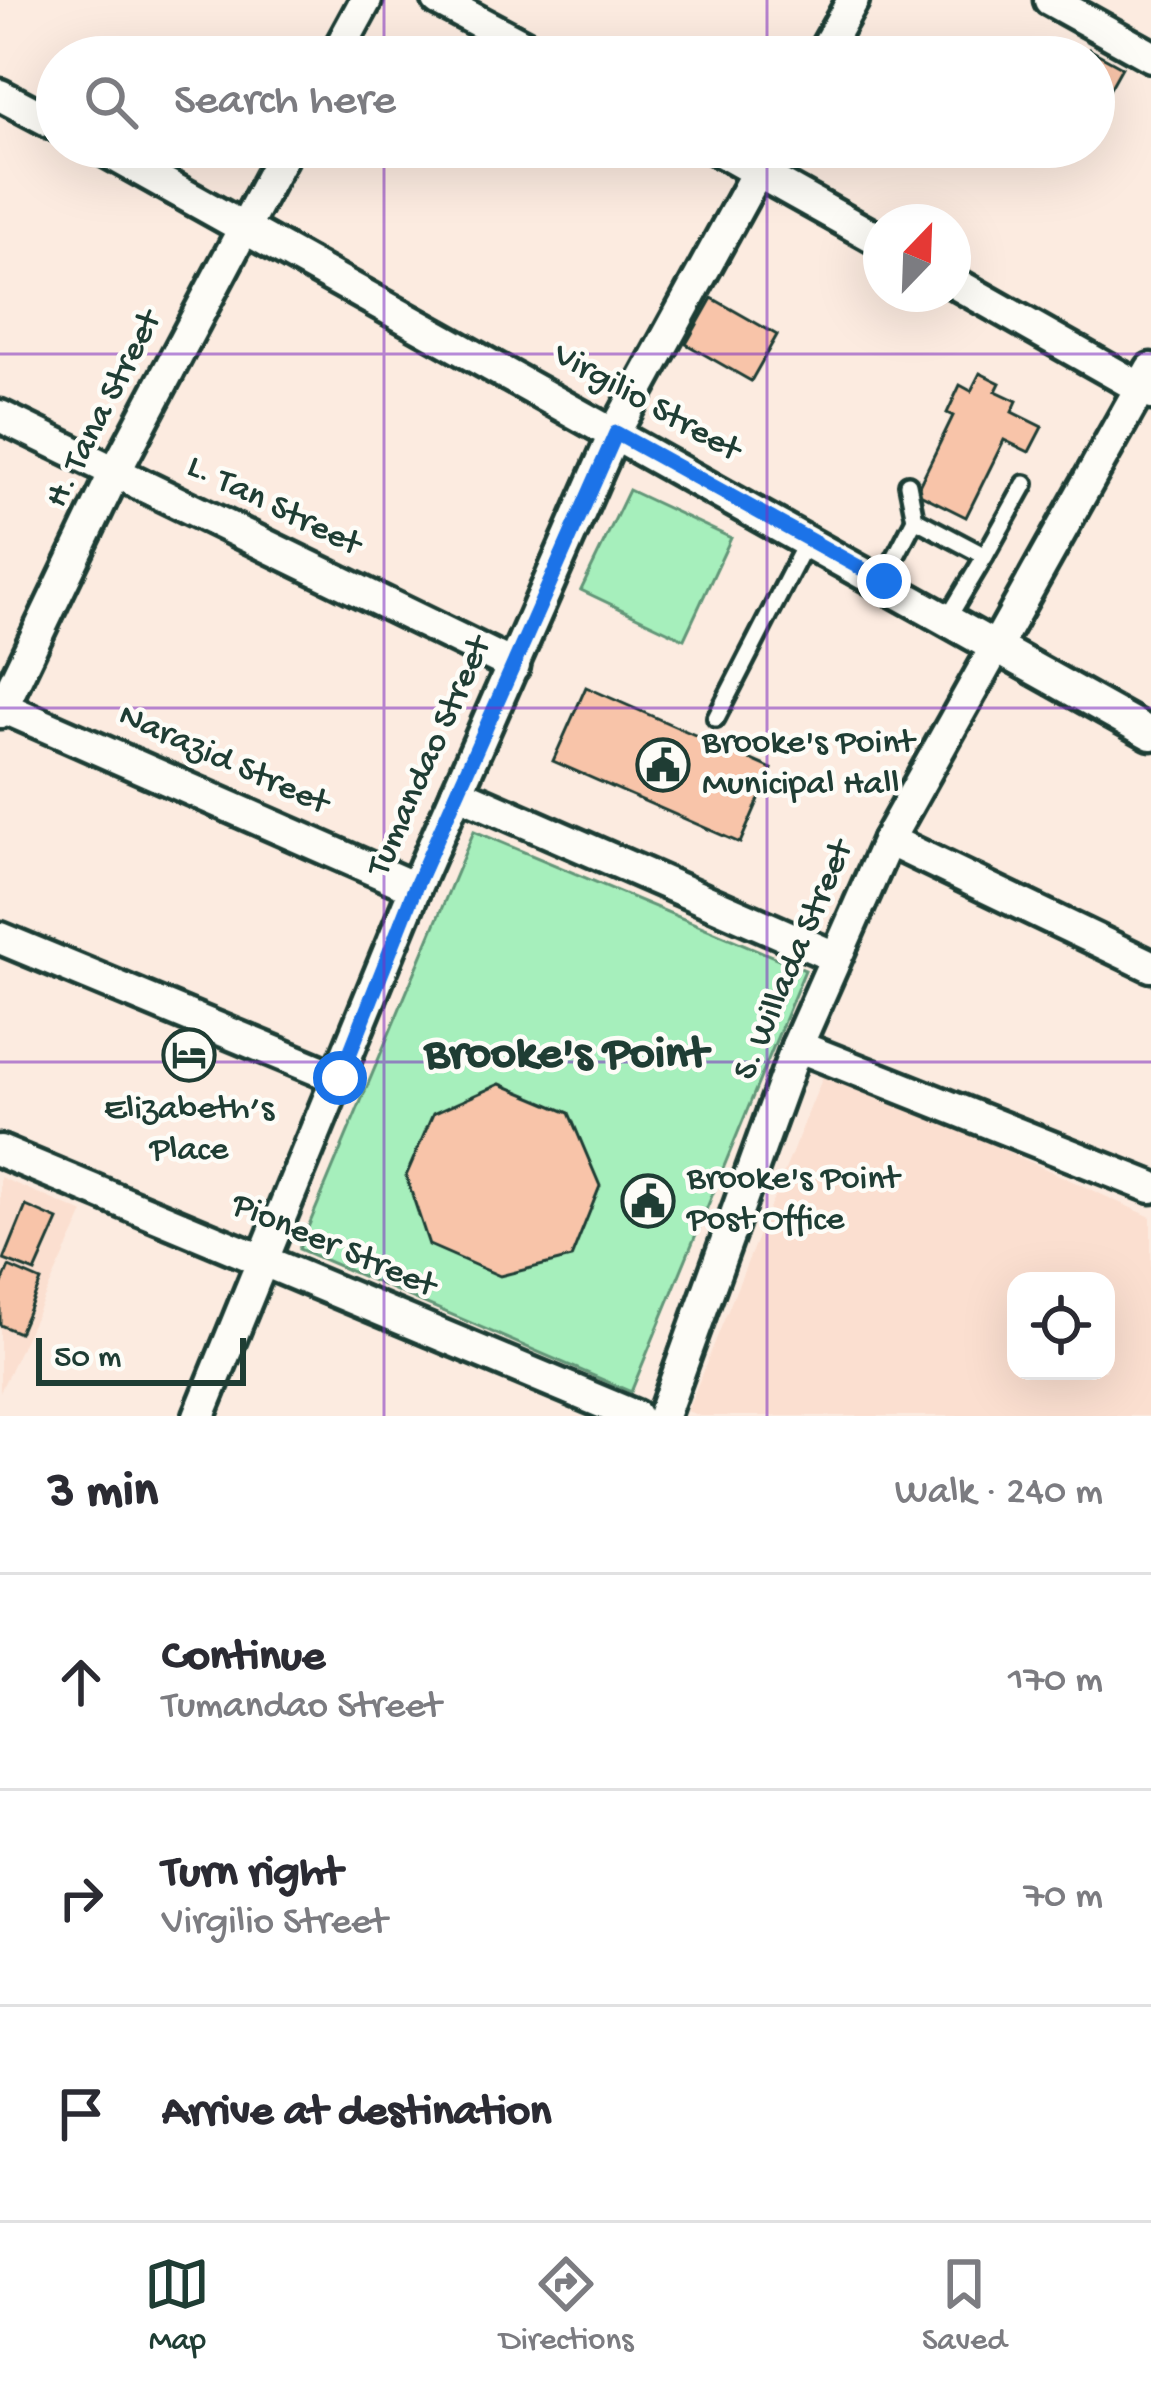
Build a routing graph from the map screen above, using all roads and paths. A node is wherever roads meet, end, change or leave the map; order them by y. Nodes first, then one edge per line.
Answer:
1 (366, 0) edge
2 (438, 0) edge
3 (853, 0) edge
4 (1050, 0) edge
5 (346, 36) edge
6 (506, 36) edge
7 (833, 36) edge
8 (1115, 36) edge
9 (1115, 36) edge
10 (1151, 56) edge
11 (0, 94) edge
12 (36, 114) edge
13 (139, 168) edge
14 (275, 168) edge
15 (760, 168) edge
16 (778, 168) edge
17 (245, 224) junction
18 (863, 228) edge
19 (971, 291) edge
20 (1148, 383) edge
21 (0, 416) edge
22 (616, 433) junction
23 (114, 474) junction
24 (908, 484) dead end
25 (1025, 484) dead end
26 (915, 519) junction
27 (808, 539) junction
28 (985, 556) junction
29 (884, 581) junction
30 (948, 618) junction
31 (994, 644) junction
32 (514, 666) junction
33 (1, 708) edge
34 (716, 718) dead end
35 (1151, 734) edge
36 (457, 792) junction
37 (889, 840) junction
38 (415, 888) junction
39 (0, 938) edge
40 (835, 957) junction
41 (1151, 966) edge
42 (797, 1046) junction
43 (340, 1078) junction
44 (0, 1151) edge
45 (1151, 1187) edge
46 (264, 1260) junction
47 (200, 1416) edge
48 (635, 1416) edge
49 (663, 1416) edge

1 - 5 street
2 - 6 street
3 - 7 street
4 - 8 street
9 - 10 street
11 - 12 street
13 - 17 street, Virgilio Street
14 - 17 street, H. Tana Street
15 - 22 street, Tumandao Street
16 - 18 street
17 - 22 street, Virgilio Street
17 - 23 street, H. Tana Street
19 - 20 street
20 - 31 street, S. Willada Street
21 - 23 street, L. Tan Street
22 - 27 street, Virgilio Street
22 - 32 street, Tumandao Street
23 - 32 street, L. Tan Street
23 - 33 street, H. Tana Street
24 - 26 lane
25 - 28 lane
26 - 28 lane
26 - 29 lane
27 - 29 street, Virgilio Street
27 - 34 lane
28 - 30 lane
29 - 30 street, Virgilio Street
30 - 31 street, Virgilio Street
31 - 35 street, Virgilio Street
31 - 37 street, S. Willada Street
32 - 36 street, Tumandao Street
33 - 38 street, Narazid Street
36 - 38 street, Tumandao Street
36 - 40 street
37 - 40 street, S. Willada Street
37 - 41 street
38 - 43 street, Tumandao Street
39 - 43 street
40 - 42 street, S. Willada Street
42 - 45 street
42 - 49 street, S. Willada Street
43 - 46 street, Tumandao Street
44 - 46 street, Pioneer Street
46 - 47 street, Tumandao Street
46 - 48 street, Pioneer Street

